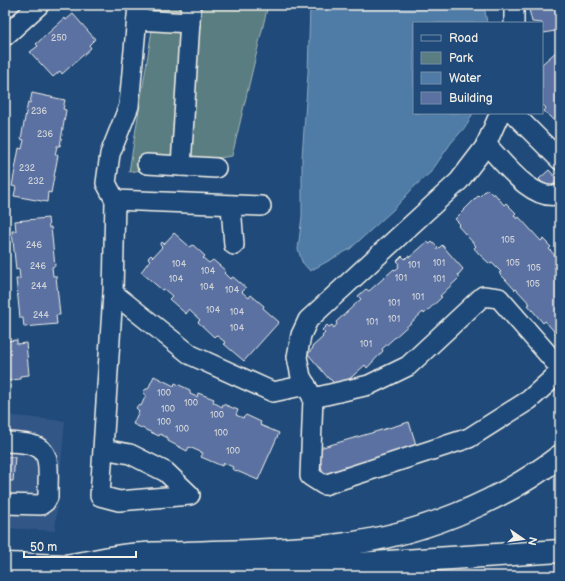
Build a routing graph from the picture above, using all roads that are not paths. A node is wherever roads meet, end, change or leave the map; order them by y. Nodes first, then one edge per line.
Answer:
1 (39, 5) edge
2 (514, 5) edge
3 (137, 12) edge
4 (190, 14) edge
5 (514, 22) edge
6 (5, 36) edge
7 (500, 114) edge
8 (514, 114) edge
9 (486, 144) junction
10 (560, 160) edge
11 (147, 164) dead end
12 (181, 166) junction
13 (216, 168) dead end
14 (560, 194) edge
15 (115, 200) junction
16 (231, 206) junction
17 (260, 206) dead end
18 (234, 245) dead end
19 (113, 293) junction
20 (560, 368) edge
21 (560, 372) edge
22 (310, 391) junction
23 (5, 442) edge
24 (103, 449) dead end
25 (5, 451) edge
26 (560, 456) edge
27 (5, 504) edge
28 (25, 504) junction
29 (560, 551) edge
30 (5, 564) edge
31 (71, 565) junction
32 (296, 568) junction
33 (274, 576) edge

1 - 6 lane
2 - 5 lane
3 - 4 lane
3 - 15 lane
4 - 12 lane
7 - 9 lane
8 - 10 lane
9 - 14 lane
9 - 22 lane
11 - 12 lane
12 - 13 lane
15 - 16 lane
15 - 19 lane
16 - 17 lane
16 - 18 lane
19 - 22 lane
19 - 24 lane
20 - 22 lane
21 - 22 lane
23 - 28 lane
25 - 28 lane
26 - 31 main road
27 - 28 lane
29 - 32 main road
30 - 31 main road
31 - 32 main road
32 - 33 main road

